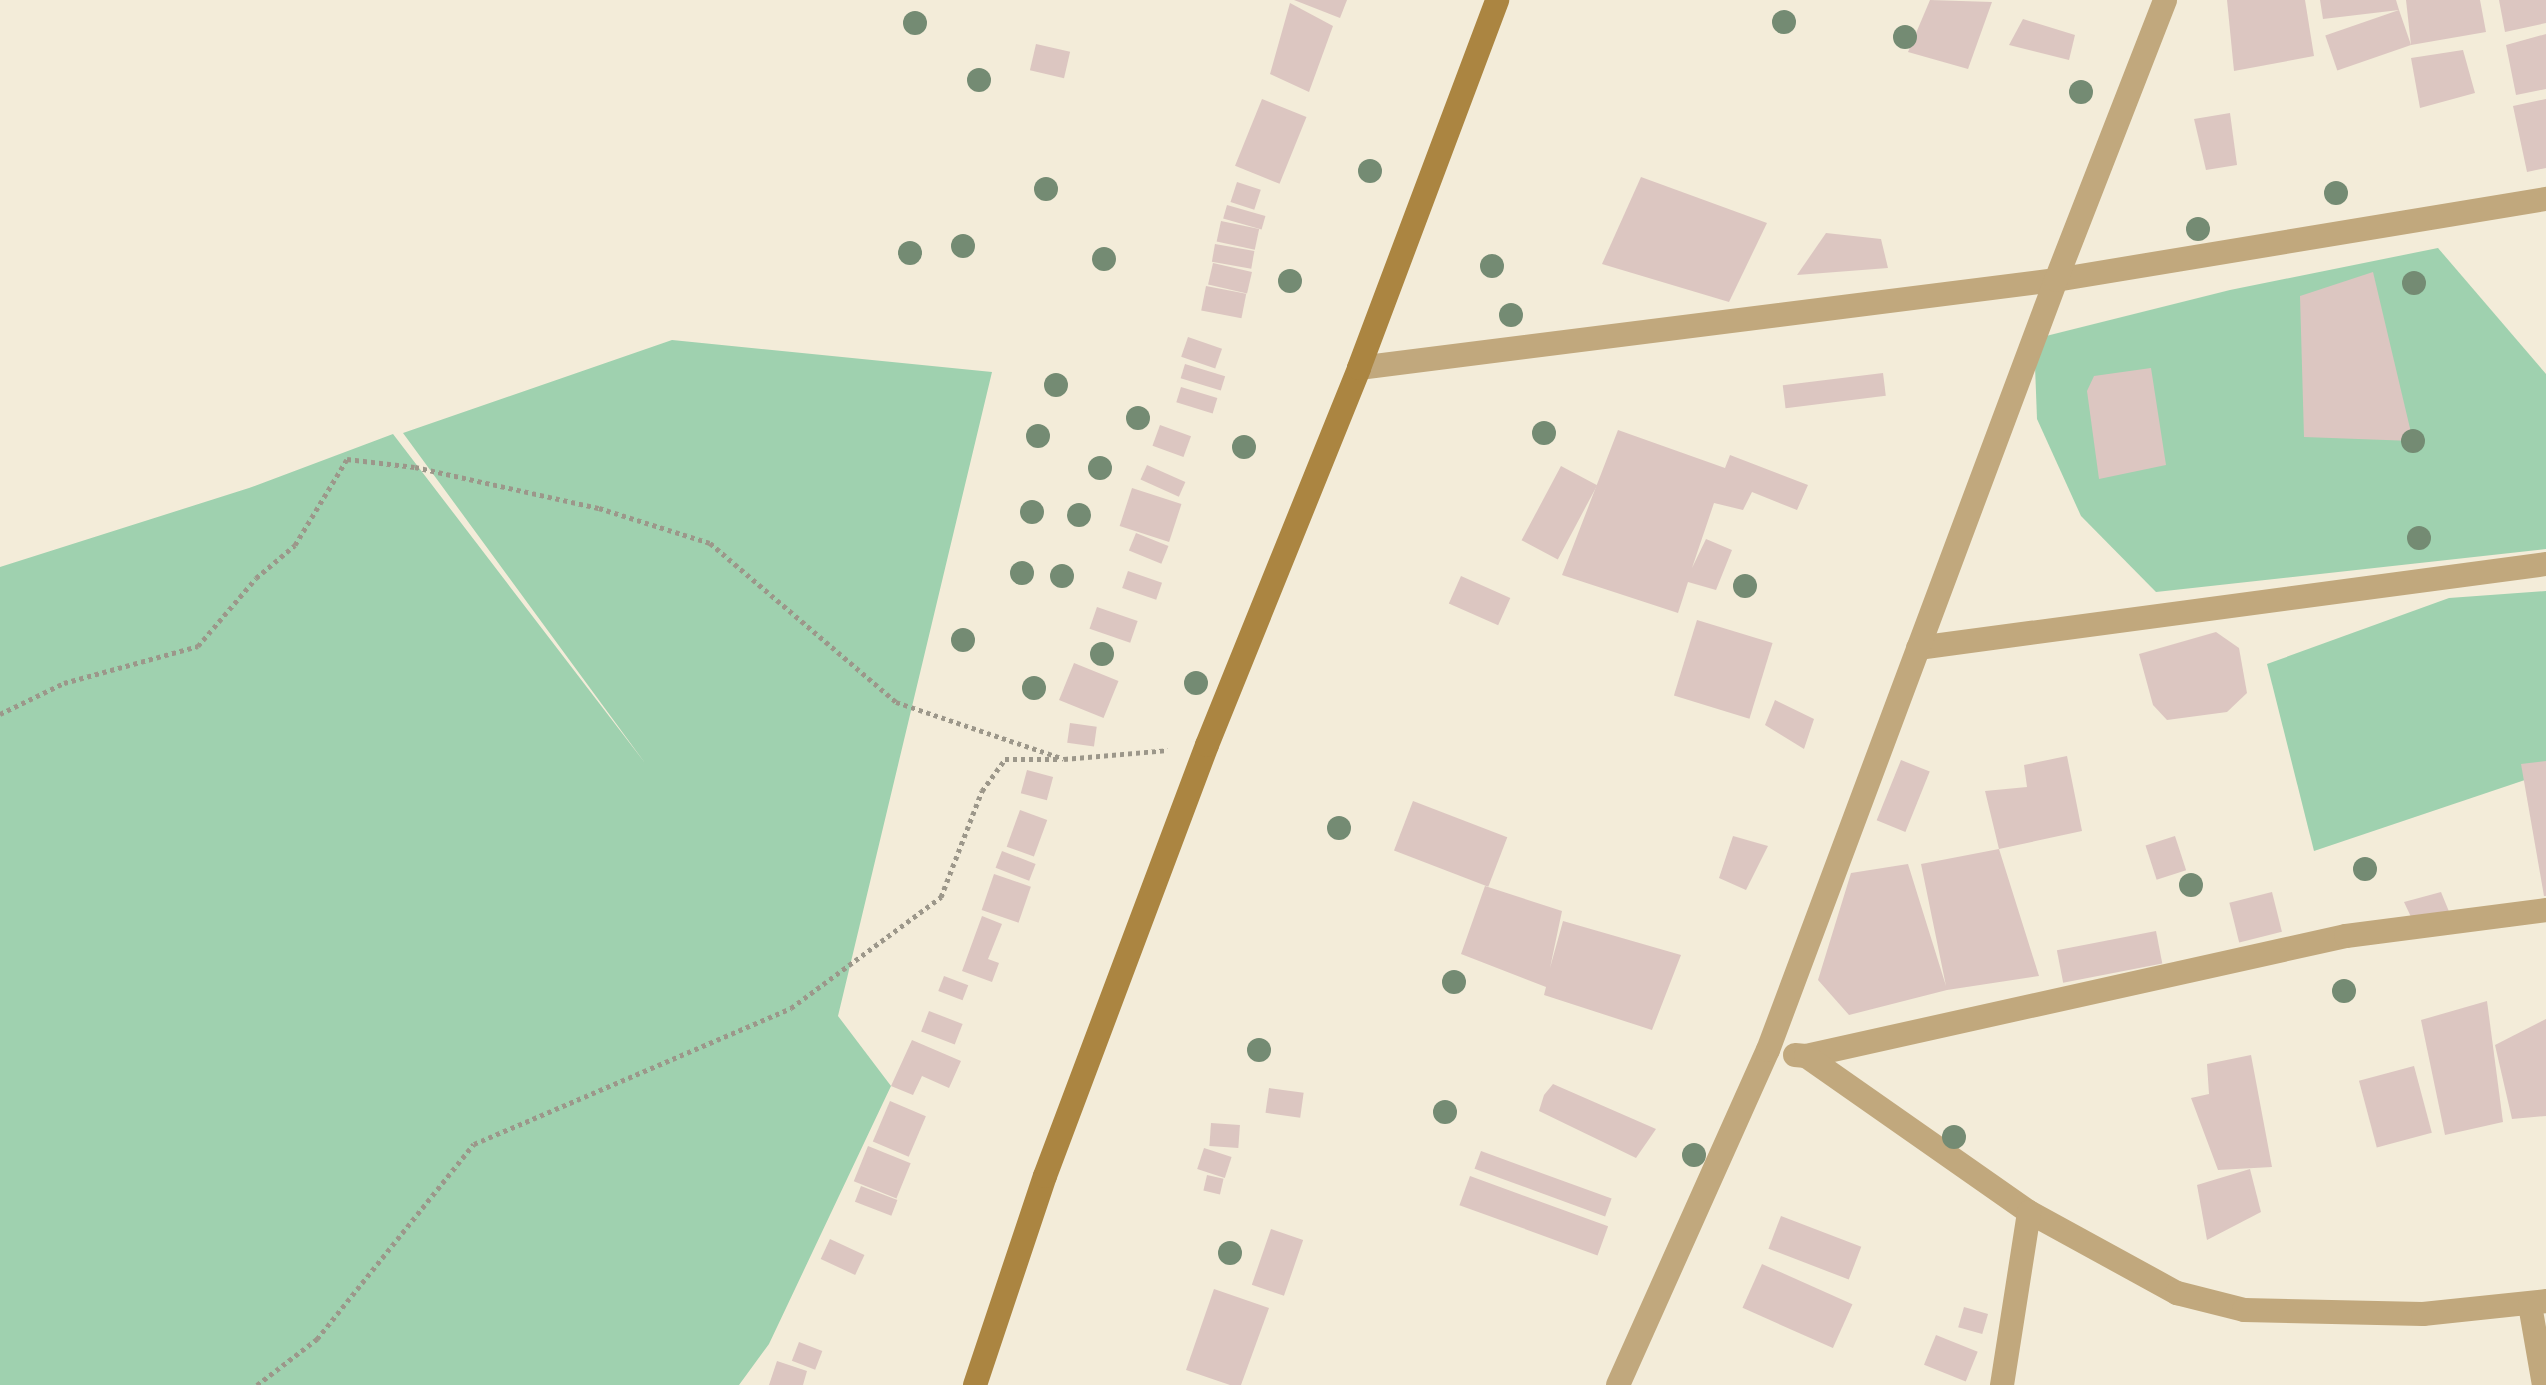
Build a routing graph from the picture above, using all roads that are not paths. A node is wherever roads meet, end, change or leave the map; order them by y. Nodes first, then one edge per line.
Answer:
1 (1497, 0) edge
2 (2165, 0) edge
3 (2546, 199) edge
4 (2056, 280) junction
5 (1359, 368) junction
6 (2546, 564) edge
7 (1918, 648) junction
8 (2546, 910) edge
9 (1768, 1050) junction
10 (1806, 1056) junction
11 (2029, 1212) junction
12 (2538, 1303) edge
13 (975, 1385) edge
14 (1618, 1385) edge
15 (2002, 1385) edge
16 (2544, 1385) edge

1 - 5 street
2 - 4 street
3 - 4 street
4 - 5 street
4 - 7 street
5 - 13 street
6 - 7 street
7 - 9 street
8 - 10 street
9 - 10 street
9 - 14 street
10 - 11 street
11 - 12 street
11 - 15 street
12 - 16 street

